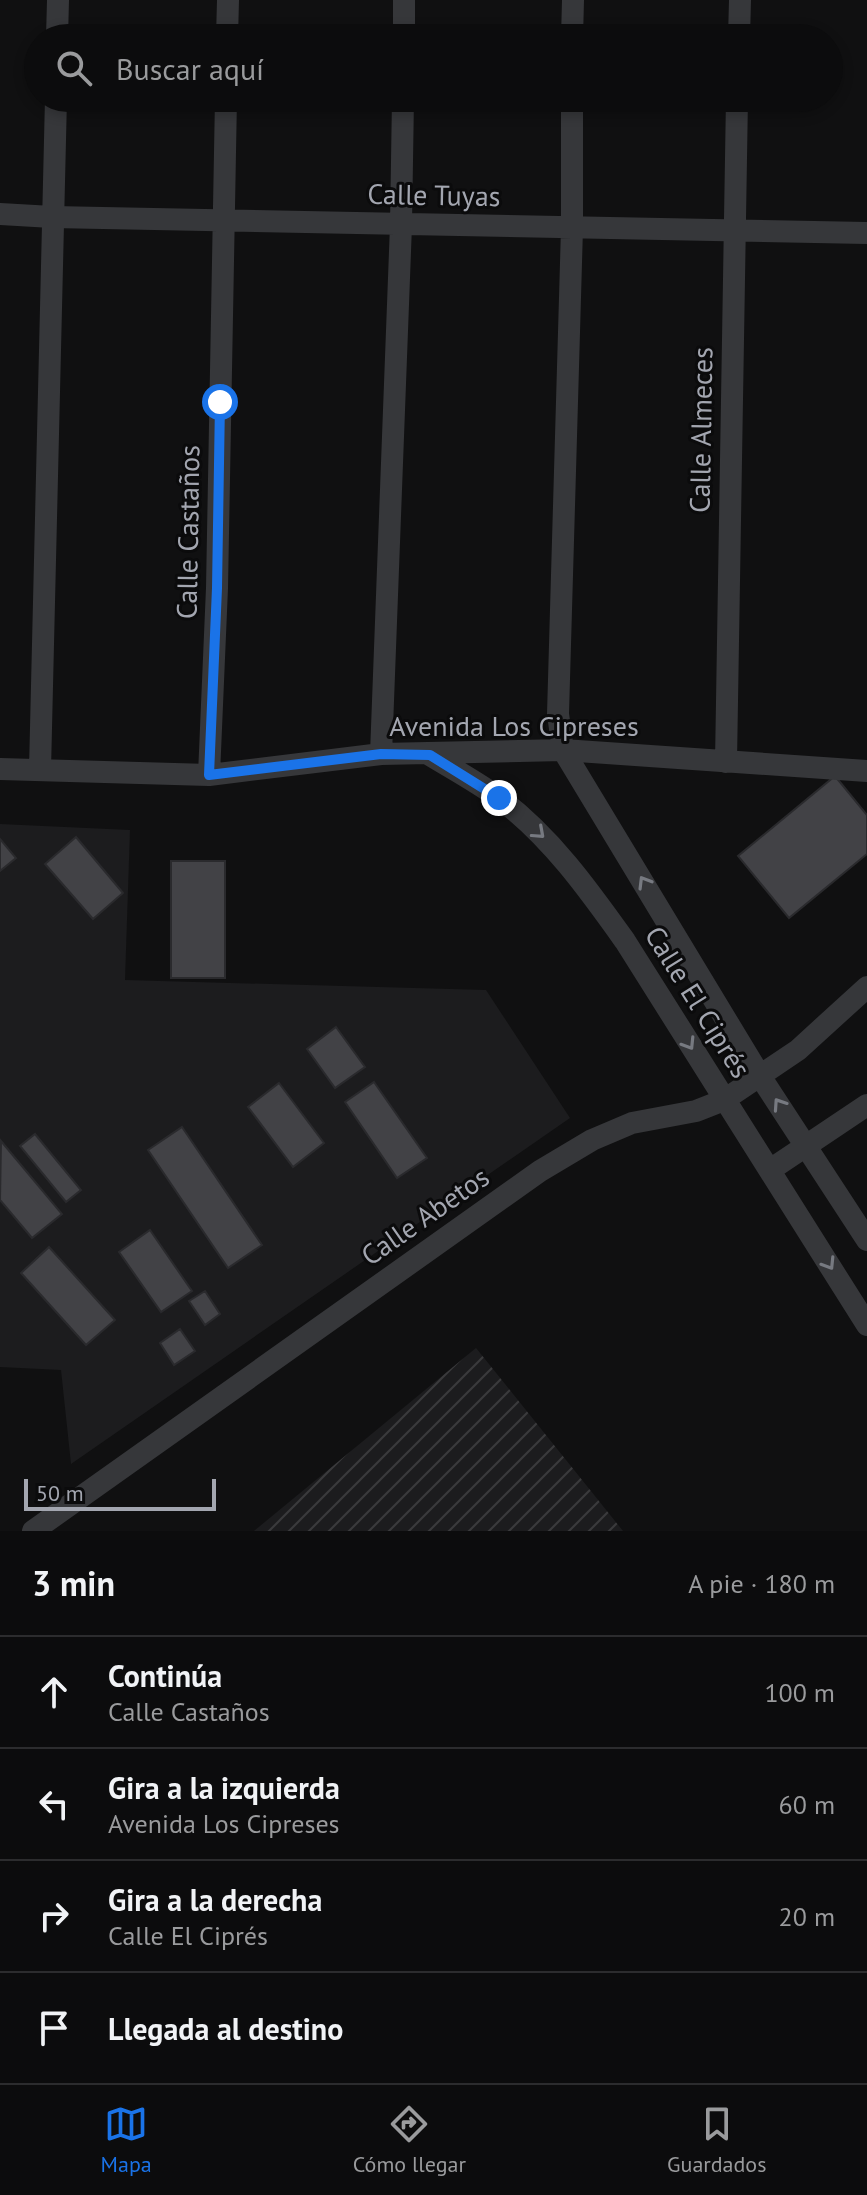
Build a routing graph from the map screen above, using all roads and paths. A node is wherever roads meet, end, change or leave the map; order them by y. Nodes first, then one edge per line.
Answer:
1 (58, 0) edge
2 (228, 0) edge
3 (404, 0) edge
4 (573, 0) edge
5 (740, 0) edge
6 (57, 24) edge
7 (227, 24) edge
8 (404, 24) edge
9 (572, 24) edge
10 (739, 24) edge
11 (56, 112) edge
12 (226, 112) edge
13 (403, 112) edge
14 (572, 112) edge
15 (737, 112) edge
16 (0, 214) edge
17 (52, 217) junction
18 (224, 220) junction
19 (401, 225) junction
20 (572, 228) junction
21 (734, 231) junction
22 (867, 233) edge
23 (563, 750) junction
24 (381, 754) junction
25 (430, 755) junction
26 (726, 762) junction
27 (0, 769) edge
28 (40, 770) junction
29 (867, 771) edge
30 (209, 775) junction
31 (867, 987) edge
32 (760, 1076) junction
33 (724, 1100) junction
34 (867, 1105) edge
35 (806, 1146) junction
36 (770, 1170) junction
37 (867, 1240) edge
38 (867, 1325) edge
39 (33, 1531) edge

1 - 6 street
2 - 7 street
3 - 8 street
4 - 9 street
5 - 10 street
11 - 17 street
12 - 18 street, Calle Castaños
13 - 19 street
14 - 20 street
15 - 21 street, Calle Almeces
16 - 17 street, Calle Tuyas
17 - 18 street, Calle Tuyas
17 - 28 street
18 - 19 street, Calle Tuyas
18 - 30 street, Calle Castaños
19 - 20 street, Calle Tuyas
19 - 24 street
20 - 21 street, Calle Tuyas
20 - 23 street
21 - 22 street, Calle Tuyas
21 - 26 street, Calle Almeces
23 - 25 street, Avenida Los Cipreses
23 - 26 street, Avenida Los Cipreses
32 -> 23 street, Calle El Ciprés
24 - 25 street, Avenida Los Cipreses
24 - 30 street, Avenida Los Cipreses
25 -> 33 street, Calle El Ciprés
26 - 29 street, Avenida Los Cipreses
27 - 28 street, Avenida Los Cipreses
28 - 30 street, Avenida Los Cipreses
31 - 32 street, Calle Abetos
32 - 33 street, Calle Abetos
35 -> 32 street, Calle El Ciprés
33 - 36 street, Calle El Ciprés
33 - 39 street, Calle Abetos
34 - 35 street
35 - 36 street
35 - 37 street, Calle El Ciprés
36 -> 38 street, Calle El Ciprés

